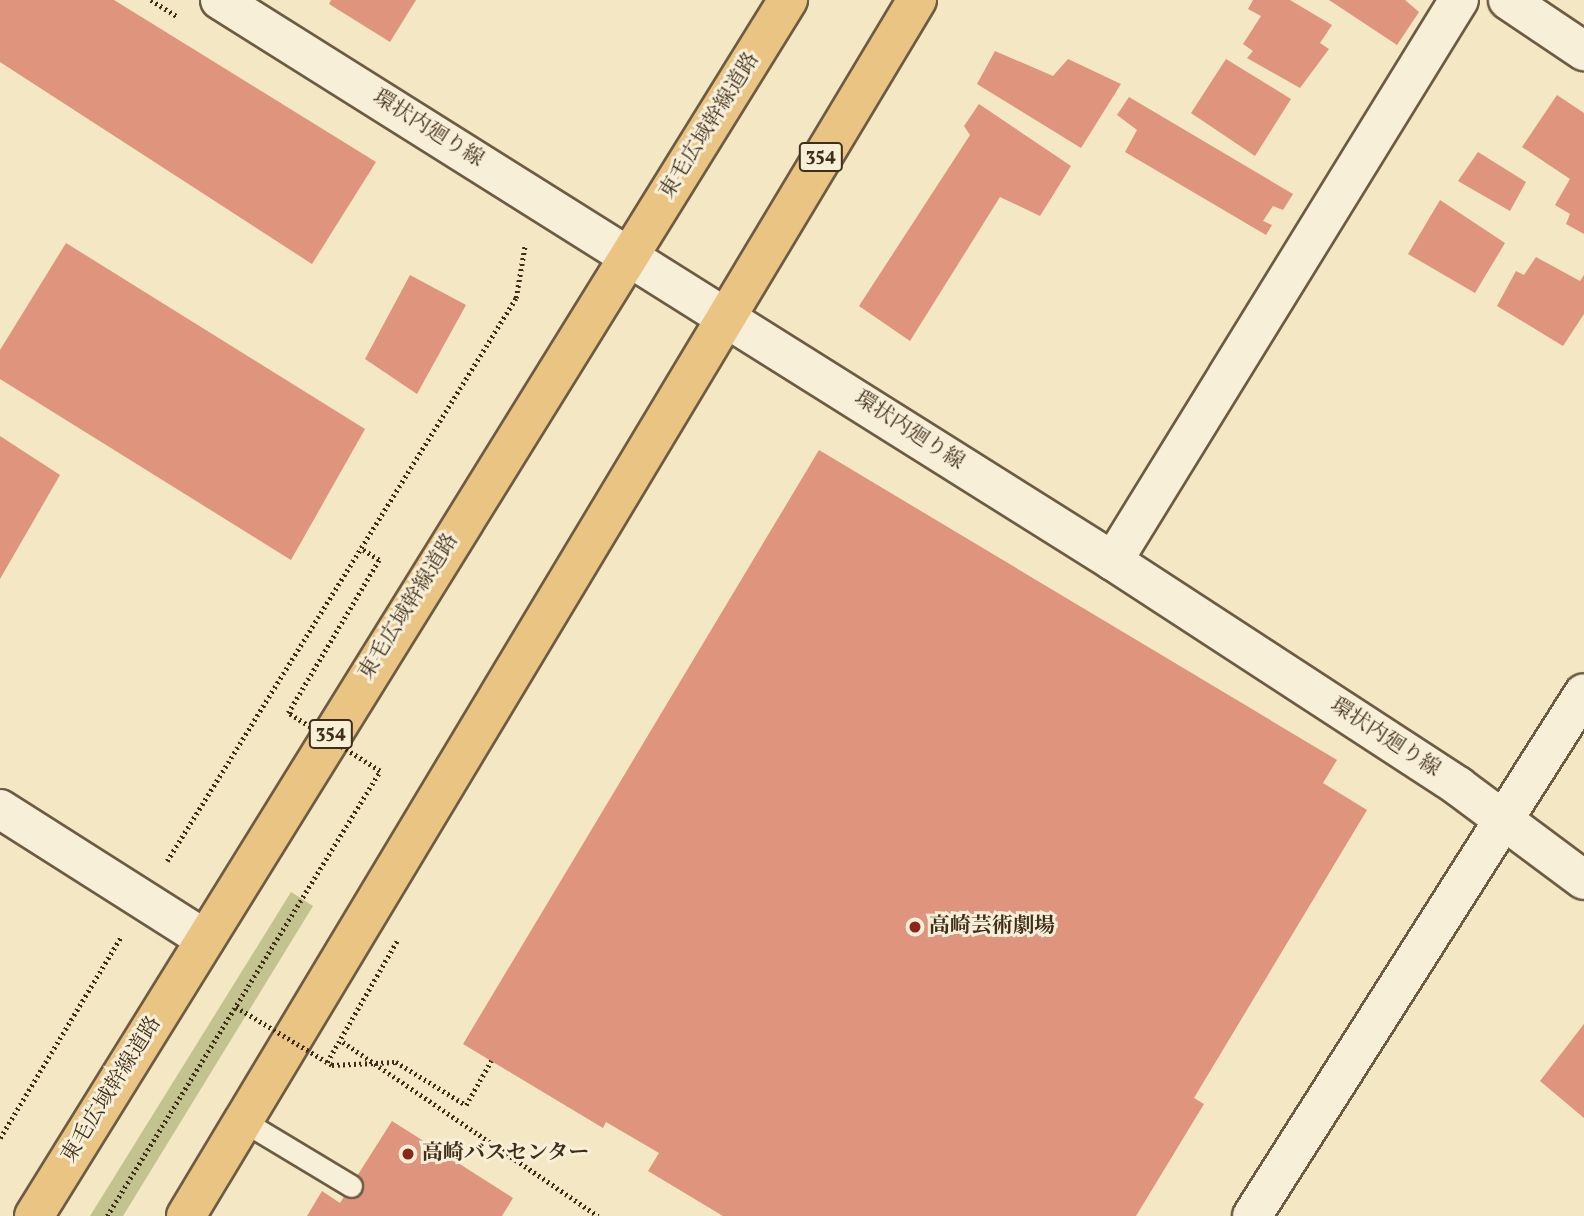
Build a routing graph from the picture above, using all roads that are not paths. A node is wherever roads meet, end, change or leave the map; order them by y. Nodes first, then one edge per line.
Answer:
1 (220, 0) edge
2 (788, 0) edge
3 (917, 0) edge
4 (1458, 0) edge
5 (1508, 0) edge
6 (1584, 51) edge
7 (630, 254) junction
8 (729, 316) junction
9 (1113, 561) junction
10 (1584, 693) edge
11 (0, 809) edge
12 (1504, 817) junction
13 (1584, 880) edge
14 (205, 939) junction
15 (243, 1121) junction
16 (351, 1186) dead end
17 (34, 1216) edge
18 (186, 1216) edge
19 (1252, 1216) edge

1 - 7 street, 環状内廻り線
2 - 7 highway, 東毛広域幹線道路 / 354
3 - 8 highway, 354
4 - 9 street
5 - 6 street
7 - 8 street, 環状内廻り線
7 - 14 highway, 東毛広域幹線道路 / 354
8 - 9 street, 環状内廻り線
8 - 15 highway, 354
9 - 12 street, 環状内廻り線
10 - 12 street
11 - 14 street
12 - 13 street, 環状内廻り線
12 - 19 street
14 - 17 highway, 東毛広域幹線道路 / 354
15 - 16 lane
15 - 18 highway, 354

